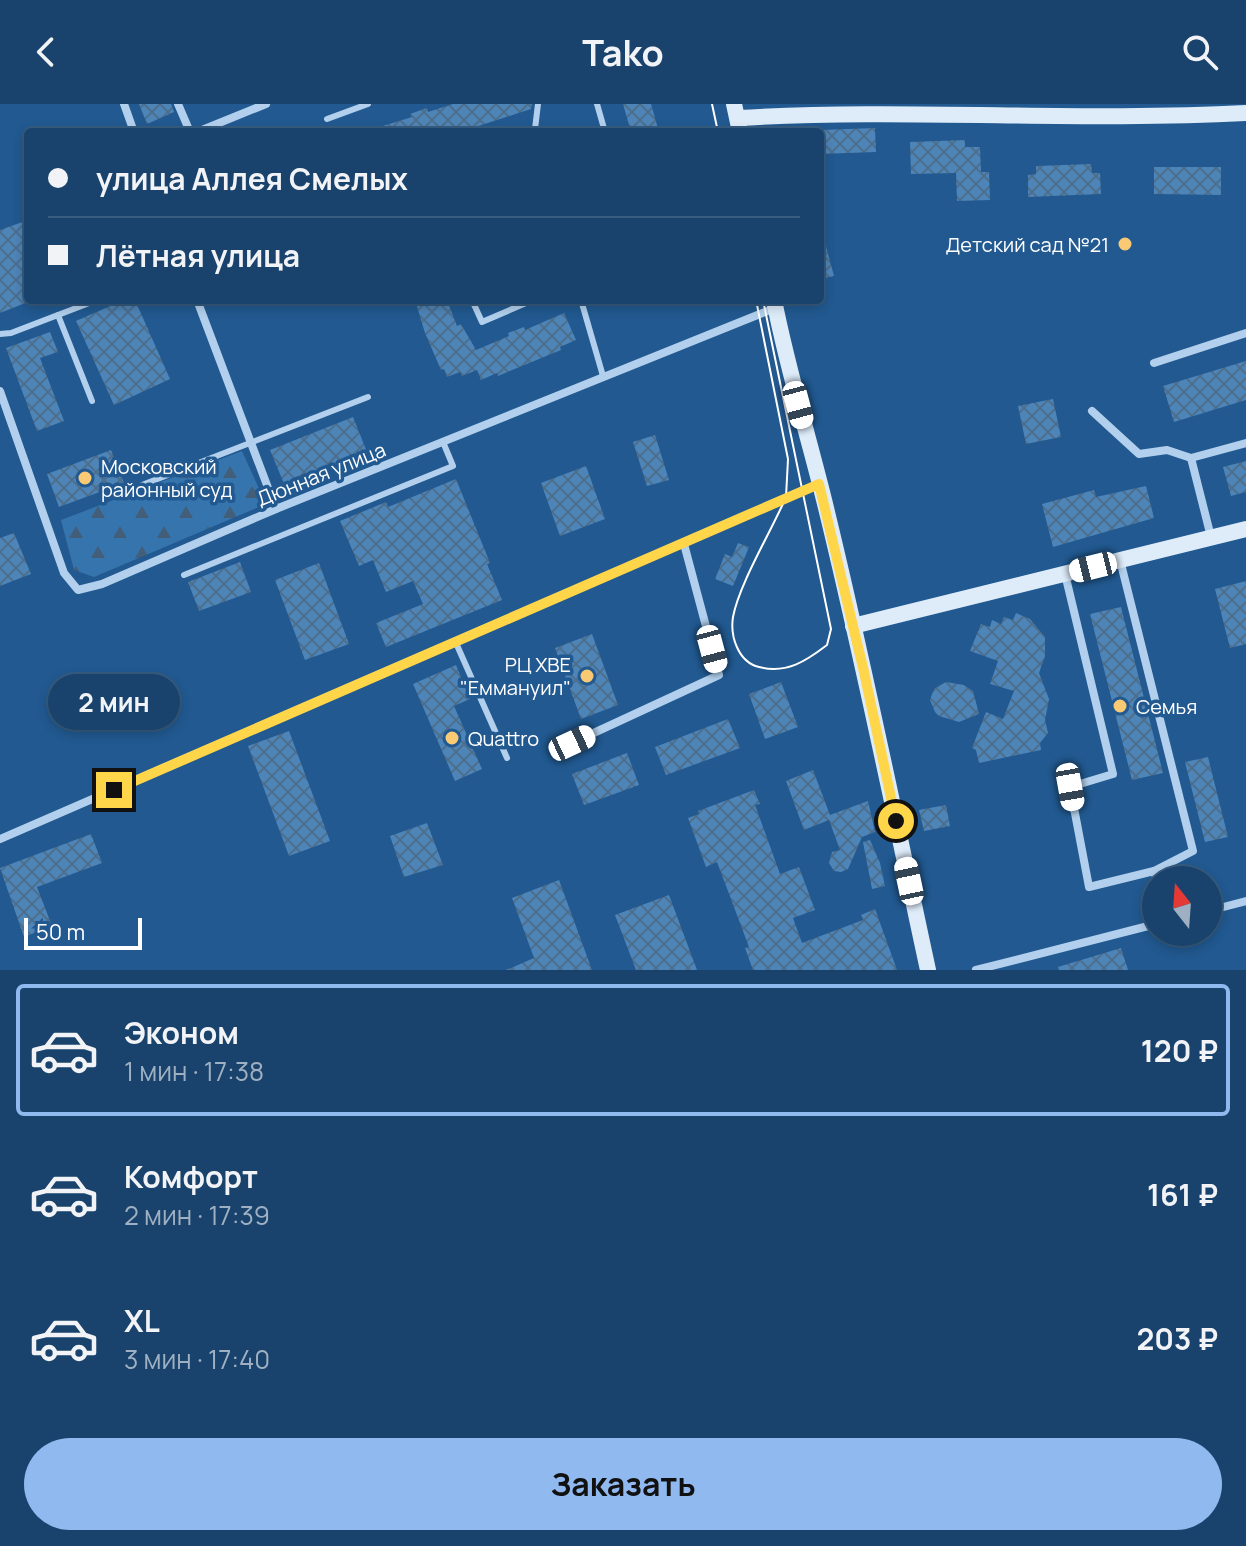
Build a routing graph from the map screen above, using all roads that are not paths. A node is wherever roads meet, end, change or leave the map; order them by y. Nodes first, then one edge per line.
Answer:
1 (124, 104) edge
2 (178, 104) edge
3 (236, 104) edge
4 (266, 104) edge
5 (368, 104) edge
6 (538, 104) edge
7 (597, 104) edge
8 (933, 109) edge
9 (821, 110) edge
10 (1068, 110) edge
11 (1246, 113) edge
12 (240, 115) junction
13 (738, 118) edge
14 (327, 119) dead end
15 (133, 128) edge
16 (188, 128) edge
17 (207, 128) edge
18 (535, 128) edge
19 (604, 128) edge
20 (78, 304) edge
21 (199, 304) edge
22 (474, 304) edge
23 (524, 304) edge
24 (582, 304) edge
25 (774, 304) edge
26 (58, 315) junction
27 (1246, 333) edge
28 (0, 334) edge
29 (1154, 363) dead end
30 (603, 376) junction
31 (0, 391) edge
32 (368, 397) dead end
33 (92, 401) dead end
34 (1092, 411) dead end
35 (443, 442) junction
36 (251, 443) junction
37 (1246, 443) edge
38 (1191, 458) junction
39 (819, 484) junction
40 (142, 485) dead end
41 (276, 509) junction
42 (1246, 529) edge
43 (1211, 538) junction
44 (684, 544) junction
45 (1120, 560) junction
46 (1065, 574) junction
47 (184, 575) dead end
48 (853, 626) junction
49 (456, 643) junction
50 (572, 743) dead end
51 (507, 758) dead end
52 (0, 839) edge
53 (1171, 866) edge
54 (1142, 878) edge
55 (1246, 901) edge
56 (1222, 907) edge
57 (1142, 928) edge
58 (928, 970) edge
59 (976, 970) edge

1 - 15 street
2 - 16 street
3 - 12 street
4 - 12 street
5 - 14 lane
6 - 18 lane
7 - 19 lane
8 - 9 main road
8 - 10 main road
9 - 13 main road
10 - 11 main road
12 - 17 street
20 - 26 lane
21 - 36 street
22 - 23 lane
24 - 30 lane
25 - 30 street, Дюнная улица
25 - 39 main road
26 - 28 lane
26 - 33 lane
27 - 29 street
30 - 35 street, Дюнная улица
31 - 41 street, Дюнная улица
32 - 36 lane
34 - 38 street
35 - 41 street, Дюнная улица
35 - 47 lane
36 - 40 lane
36 - 41 street
37 - 38 street
38 - 43 street
39 - 44 street
39 - 48 main road
42 - 43 main road
43 - 45 main road
44 - 49 street
44 - 50 street
45 - 46 main road
45 - 53 street
46 - 48 main road
46 - 54 street
48 - 58 main road
49 - 51 lane
49 - 52 street
55 - 56 street
57 - 59 street

